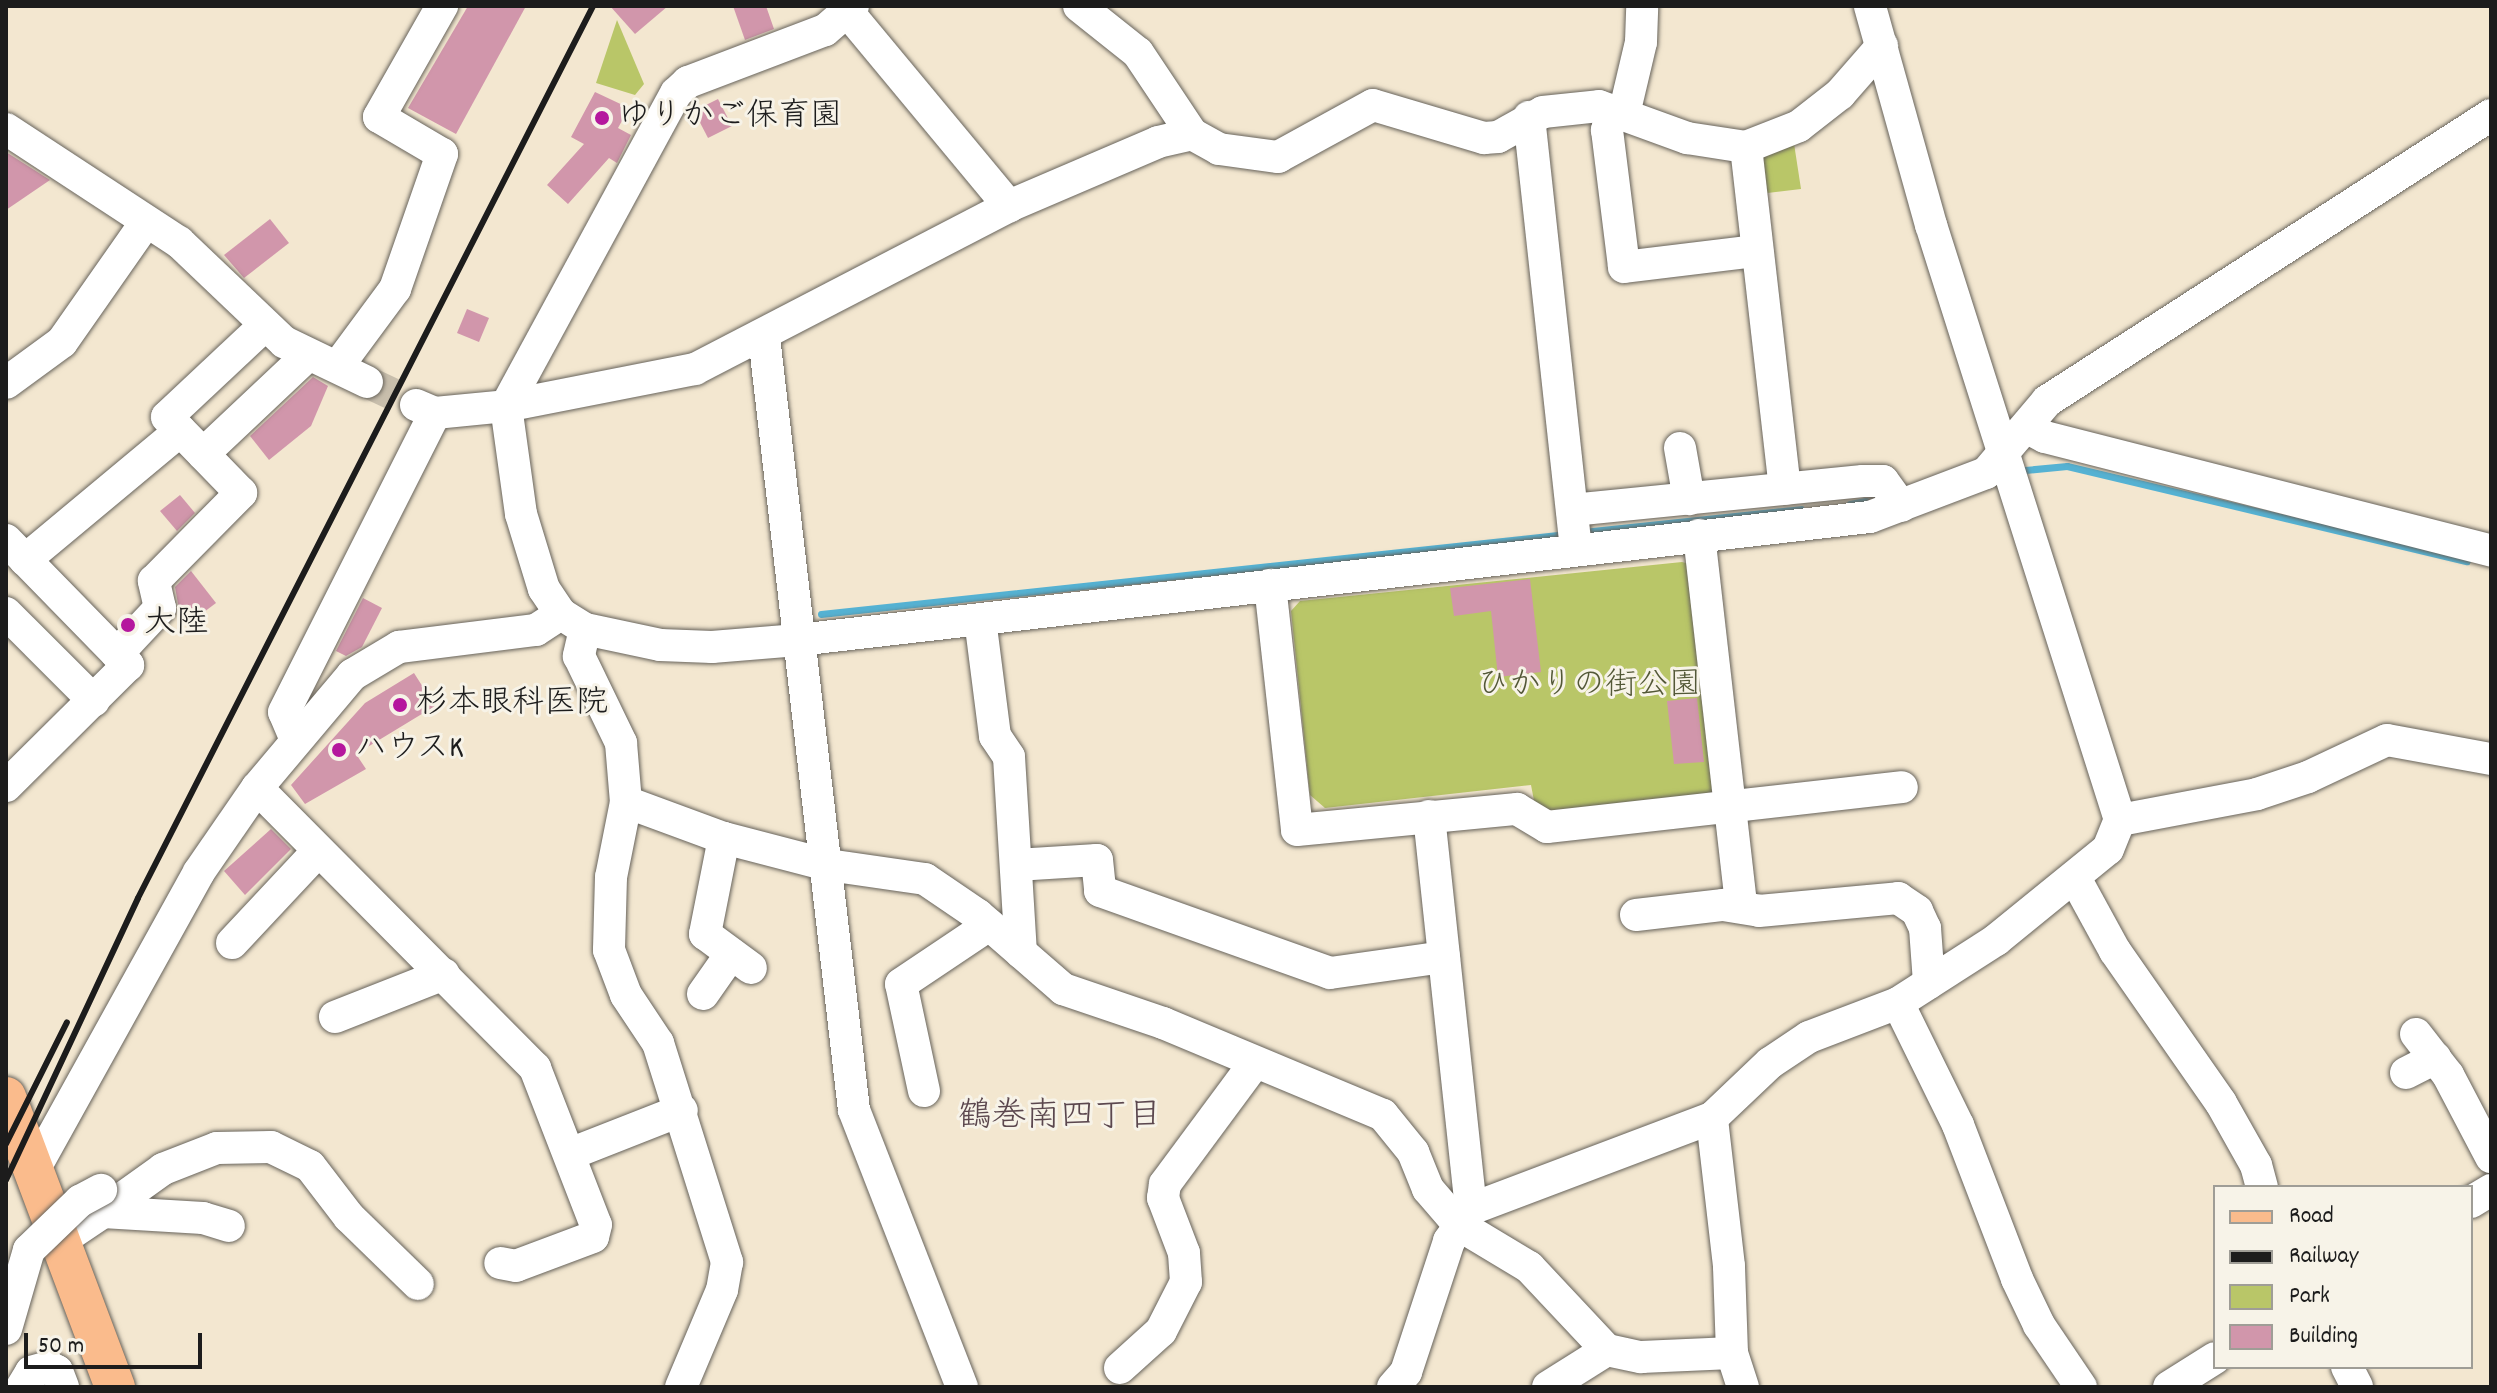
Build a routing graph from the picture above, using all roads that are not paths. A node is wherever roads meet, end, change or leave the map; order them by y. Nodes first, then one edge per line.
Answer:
1 (442, 6) edge
2 (1079, 6) edge
3 (1642, 6) edge
4 (1870, 6) edge
5 (850, 8) edge
6 (1882, 46) junction
7 (1619, 112) junction
8 (2491, 115) edge
9 (1529, 117) junction
10 (6, 129) edge
11 (1192, 134) junction
12 (1746, 147) junction
13 (1009, 206) junction
14 (146, 222) junction
15 (1757, 251) junction
16 (265, 325) junction
17 (764, 337) junction
18 (307, 356) junction
19 (338, 366) junction
20 (367, 382) tunnel mouth
21 (6, 383) edge
22 (506, 406) junction
23 (2026, 427) junction
24 (180, 431) junction
25 (1680, 448) dead end
26 (2007, 453) junction
27 (203, 454) junction
28 (1785, 489) junction
29 (1689, 499) junction
30 (1901, 506) junction
31 (1572, 510) junction
32 (1699, 535) junction
33 (1576, 547) junction
34 (16, 550) edge
35 (2491, 551) edge
36 (1270, 585) junction
37 (6, 613) edge
38 (980, 619) junction
39 (573, 621) junction
40 (798, 640) junction
41 (117, 654) junction
42 (94, 701) junction
43 (296, 740) junction
44 (2491, 759) edge
45 (11, 770) edge
46 (1902, 787) dead end
47 (257, 788) junction
48 (626, 802) junction
49 (1730, 806) junction
50 (1429, 816) junction
51 (2120, 820) junction
52 (724, 838) junction
53 (318, 851) junction
54 (828, 865) junction
55 (1016, 865) junction
56 (2075, 878) junction
57 (1741, 905) junction
58 (1636, 915) dead end
59 (989, 925) junction
60 (232, 943) dead end
61 (1021, 953) junction
62 (1444, 957) junction
63 (444, 974) junction
64 (1929, 983) junction
65 (703, 994) dead end
66 (1898, 1003) junction
67 (335, 1017) dead end
68 (1253, 1065) junction
69 (2406, 1073) dead end
70 (924, 1091) dead end
71 (6, 1097) edge
72 (682, 1110) junction
73 (1712, 1118) junction
74 (570, 1154) junction
75 (2491, 1157) edge
76 (35, 1168) junction
77 (2261, 1185) edge
78 (2491, 1190) edge
79 (102, 1201) junction
80 (2473, 1201) edge
81 (1465, 1217) junction
82 (229, 1226) dead end
83 (63, 1239) junction
84 (500, 1263) dead end
85 (418, 1284) dead end
86 (6, 1329) edge
87 (1607, 1350) junction
88 (1732, 1353) junction
89 (2213, 1359) edge
90 (1120, 1368) dead end
91 (2348, 1369) edge
92 (60, 1385) edge
93 (22, 1387) edge
94 (115, 1387) edge
95 (681, 1387) edge
96 (962, 1387) edge
97 (1393, 1387) edge
98 (1548, 1387) edge
99 (1743, 1387) edge
100 (2081, 1387) edge
101 (2169, 1387) edge
102 (2357, 1387) edge

1 - 19 street
2 - 11 street
3 - 7 street
4 - 6 street
5 - 13 street
5 - 22 street
6 - 12 street
6 - 26 street
7 - 9 street
7 - 12 street
7 - 15 street
8 - 23 street
9 - 11 street
9 - 31 street
10 - 14 street
11 - 13 street
12 - 15 street
13 - 17 street
14 - 16 street
14 - 21 street
15 - 28 street
16 - 18 street
16 - 24 street
17 - 22 street
17 - 40 street
18 - 19 street
18 - 27 street
19 - 20 street
22 - 39 street
22 - 43 street
23 - 26 street
23 - 35 street
24 - 27 street
24 - 34 street
25 - 29 street
26 - 30 street
26 - 51 street
27 - 41 street
28 - 29 street
28 - 30 street
29 - 31 street
30 - 32 street
31 - 33 street
32 - 33 street
32 - 49 street
33 - 36 street
34 - 41 street
36 - 38 street
36 - 50 street
37 - 42 street
38 - 40 street
38 - 55 street
39 - 40 street
39 - 43 street
39 - 48 street
40 - 54 street
41 - 42 street
42 - 45 street
43 - 47 street
44 - 51 street
46 - 49 street
47 - 53 street
47 - 76 street
48 - 52 street
48 - 72 street
49 - 50 street
49 - 57 street
50 - 62 street
51 - 56 street
52 - 54 street
52 - 65 street
53 - 60 street
53 - 63 street
54 - 59 street
54 - 96 street
55 - 61 street
55 - 62 street
56 - 64 street
56 - 77 street
57 - 58 street
57 - 64 street
59 - 61 street
59 - 70 street
61 - 68 street
62 - 81 street
63 - 67 street
63 - 74 street
64 - 66 street
66 - 73 street
66 - 100 street
68 - 81 street
68 - 90 street
69 - 75 street
71 - 76 main road
72 - 74 street
72 - 95 street
73 - 81 street
73 - 88 street
74 - 84 street
76 - 83 main road
78 - 80 street
79 - 82 street
79 - 83 street
79 - 85 street
79 - 86 street, bridge
81 - 87 street
81 - 97 street
83 - 94 main road
87 - 88 street
87 - 98 street
88 - 99 street
89 - 101 street
91 - 102 street
92 - 93 street

